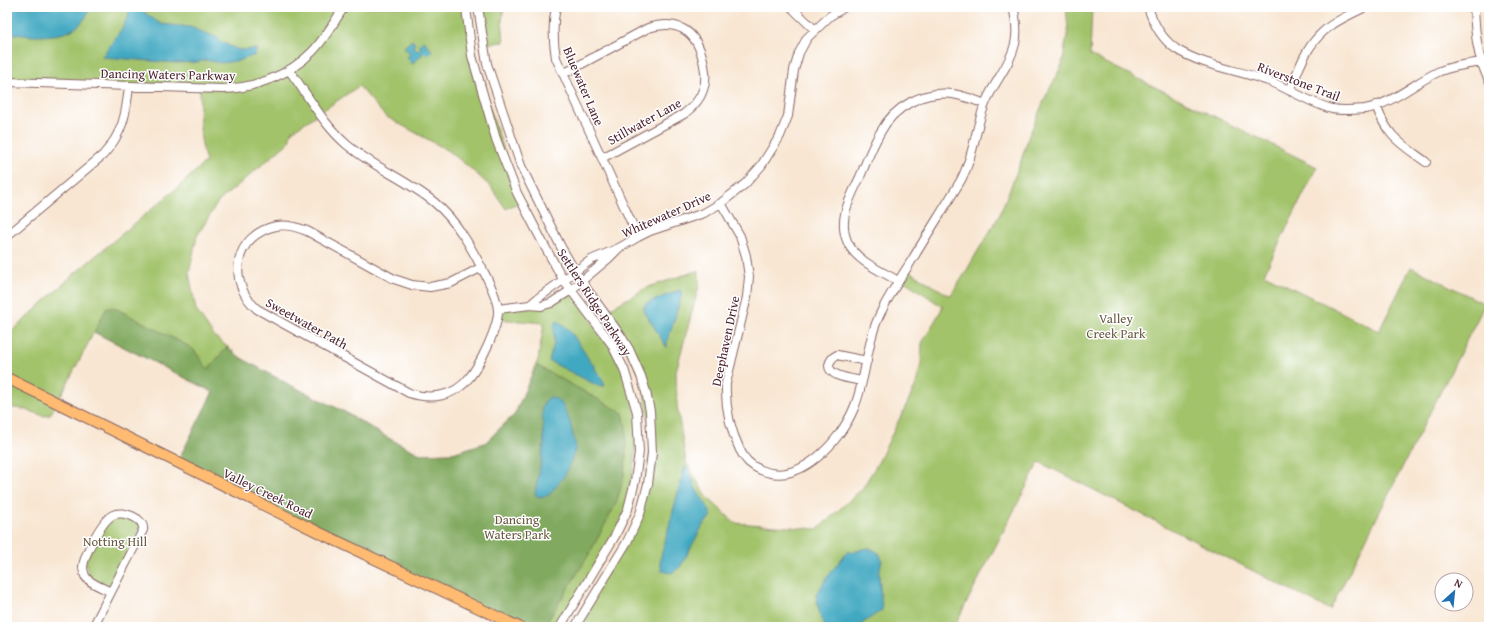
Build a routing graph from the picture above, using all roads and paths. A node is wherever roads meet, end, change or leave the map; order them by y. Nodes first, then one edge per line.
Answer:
1 (344, 7) edge
2 (466, 7) edge
3 (478, 7) edge
4 (556, 7) edge
5 (791, 7) edge
6 (845, 7) edge
7 (1013, 7) edge
8 (1148, 7) edge
9 (1365, 7) edge
10 (1474, 7) edge
11 (815, 30) junction
12 (1482, 62) junction
13 (289, 70) junction
14 (563, 74) junction
15 (1489, 80) edge
16 (7, 82) edge
17 (129, 86) junction
18 (1290, 91) junction
19 (985, 104) junction
20 (1376, 105) junction
21 (602, 158) junction
22 (1426, 162) dead end
23 (721, 203) junction
24 (7, 236) edge
25 (638, 237) junction
26 (619, 248) junction
27 (482, 267) junction
28 (575, 271) junction
29 (564, 280) junction
30 (581, 281) junction
31 (898, 281) junction
32 (571, 290) junction
33 (530, 305) junction
34 (498, 309) junction
35 (867, 361) junction
36 (7, 378) edge
37 (862, 382) junction
38 (111, 592) junction
39 (93, 627) edge
40 (519, 627) edge
41 (560, 627) edge
42 (575, 627) edge

1 - 13 street, Dancing Waters Parkway
2 - 29 street, Settlers Ridge Parkway
3 - 28 street, Settlers Ridge Parkway
4 - 14 street, Bluewater Lane
5 - 11 street
6 - 11 street, Whitewater Drive
7 - 19 street, Deephaven Drive
8 - 18 street, Riverstone Trail
9 - 18 street
10 - 12 street
11 - 23 street, Whitewater Drive
12 - 15 street
12 - 20 street, Riverstone Trail
13 - 17 street, Dancing Waters Parkway
13 - 27 street, Sweetwater Path
14 - 21 street, Bluewater Lane
14 - 21 street, Stillwater Lane
16 - 17 street, Dancing Waters Parkway
17 - 24 street
18 - 20 street, Riverstone Trail
19 - 31 street, Deephaven Drive
19 - 31 street
20 - 22 street
21 - 25 street, Bluewater Lane
23 - 25 street, Whitewater Drive
23 - 37 street, Deephaven Drive
25 - 26 street, Whitewater Drive
26 - 28 street, Whitewater Drive
26 - 30 street, Whitewater Drive
27 - 34 street, Sweetwater Path
27 - 34 street, Sweetwater Path
28 - 29 street, Whitewater Drive
28 - 30 street, Settlers Ridge Parkway
29 - 32 street, Settlers Ridge Parkway
29 - 33 street, Whitewater Drive
30 - 32 street, Whitewater Drive
30 - 42 street, Settlers Ridge Parkway
31 - 35 street, Deephaven Drive
32 - 33 street, Whitewater Drive
32 - 41 street, Settlers Ridge Parkway
33 - 34 street, Whitewater Drive
35 - 37 street, Deephaven Drive
35 - 37 street
36 - 40 main road, Valley Creek Road
38 - 38 street
38 - 39 street

